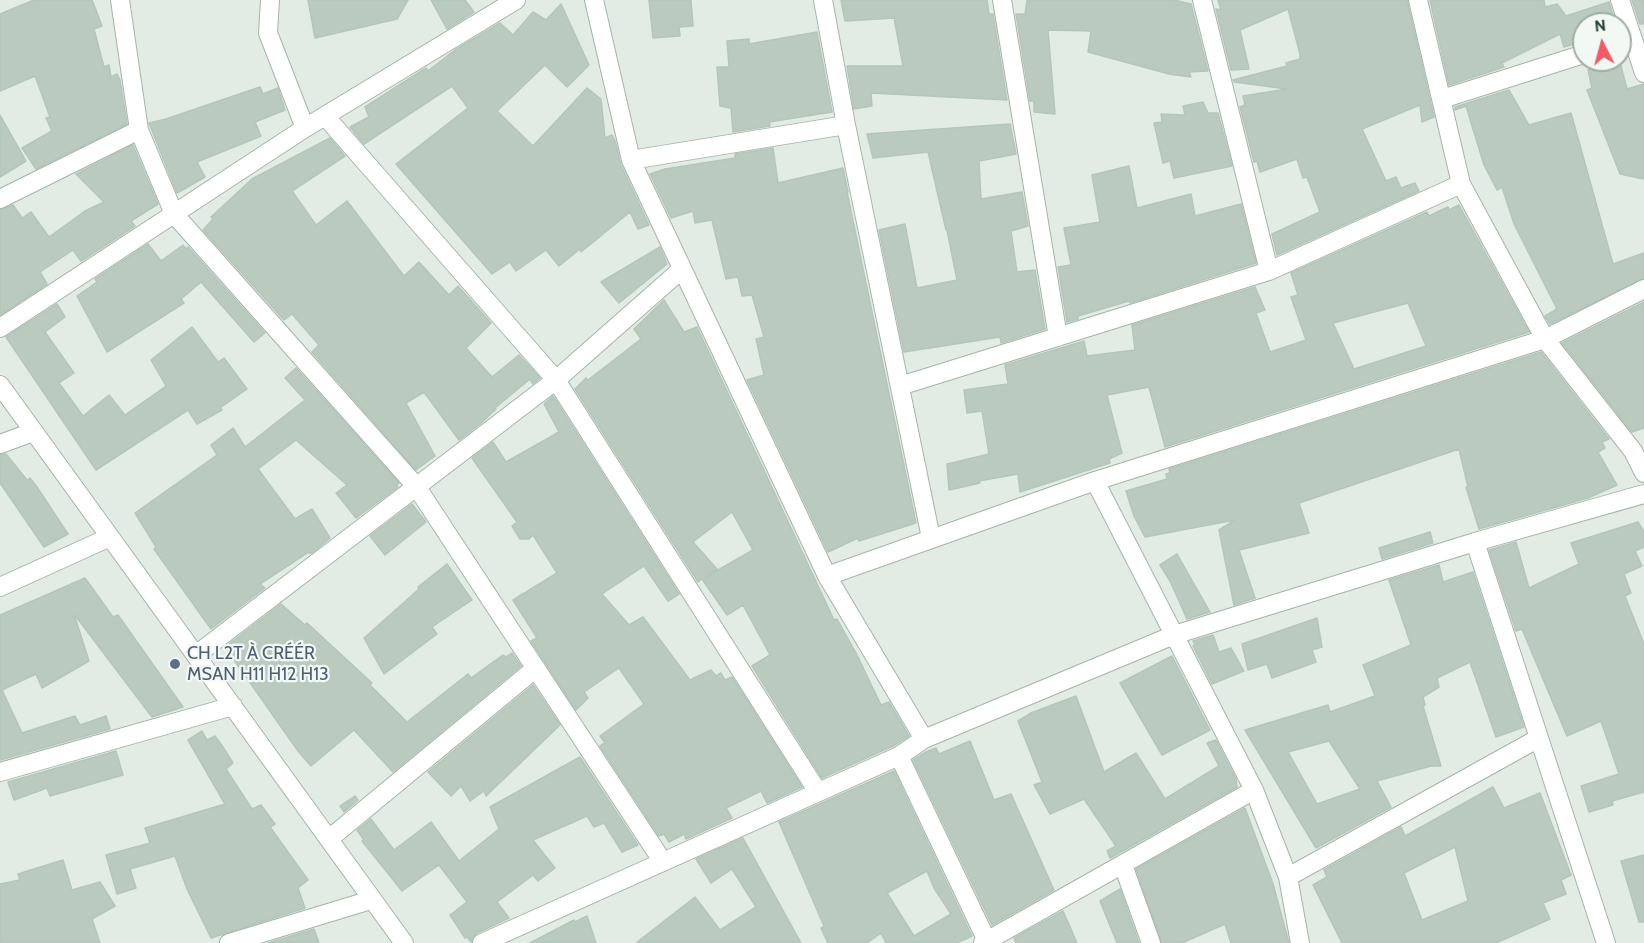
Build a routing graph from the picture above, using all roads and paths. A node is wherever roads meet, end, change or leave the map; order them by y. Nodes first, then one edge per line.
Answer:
1 (120, 0) edge
2 (270, 0) edge
3 (516, 0) edge
4 (594, 0) edge
5 (823, 0) edge
6 (1002, 0) edge
7 (1202, 0) edge
8 (1418, 0) edge
9 (1632, 51) edge
10 (1572, 58) edge
11 (1644, 73) edge
12 (1442, 99) junction
13 (325, 116) junction
14 (846, 125) junction
15 (305, 128) junction
16 (139, 130) junction
17 (631, 160) junction
18 (1461, 184) junction
19 (0, 199) edge
20 (174, 214) junction
21 (682, 269) junction
22 (1269, 272) junction
23 (1644, 289) edge
24 (0, 328) edge
25 (1058, 337) junction
26 (1545, 339) junction
27 (556, 380) junction
28 (0, 385) edge
29 (900, 386) junction
30 (33, 432) junction
31 (0, 444) edge
32 (1639, 449) edge
33 (1644, 472) edge
34 (1095, 481) junction
35 (416, 486) junction
36 (1644, 494) edge
37 (110, 537) junction
38 (931, 538) junction
39 (1475, 542) junction
40 (826, 576) junction
41 (0, 587) edge
42 (1174, 635) junction
43 (196, 655) junction
44 (536, 668) junction
45 (232, 706) junction
46 (1539, 738) junction
47 (924, 739) junction
48 (898, 756) junction
49 (0, 772) edge
50 (1254, 790) junction
51 (818, 792) junction
52 (329, 839) junction
53 (663, 862) junction
54 (1123, 865) junction
55 (1288, 877) junction
56 (371, 900) junction
57 (985, 942) edge
58 (229, 943) edge
59 (404, 943) edge
60 (482, 943) edge
61 (1151, 943) edge
62 (1300, 943) edge
63 (1606, 943) edge

1 - 16 street
2 - 15 street
3 - 13 street
4 - 17 street
5 - 14 street
6 - 25 street
7 - 22 street
8 - 12 street
9 - 11 street
10 - 12 street
12 - 18 street
13 - 15 street
13 - 27 street
14 - 17 street
14 - 29 street
15 - 20 street
16 - 19 street
16 - 20 street
17 - 21 street
18 - 22 street
18 - 26 street
20 - 24 street
20 - 35 street
21 - 27 street
21 - 40 street
22 - 25 street
23 - 26 street
25 - 29 street
26 - 32 street
26 - 34 street
27 - 35 street
27 - 51 street
28 - 30 street
29 - 38 street
30 - 31 street
30 - 37 street
32 - 33 street
34 - 38 street
34 - 42 street
35 - 43 street
35 - 44 street
36 - 39 street
37 - 41 street
37 - 43 street
38 - 40 street
39 - 42 street
39 - 46 street
40 - 47 street
42 - 47 street
42 - 50 street
43 - 45 street
44 - 52 street
44 - 53 street
45 - 49 street
45 - 52 street
46 - 55 street
46 - 63 street
47 - 48 street
48 - 51 street
48 - 57 street
50 - 54 street
50 - 55 street
51 - 53 street
52 - 56 street
53 - 60 street
54 - 57 street
54 - 61 street
55 - 62 street
56 - 58 street
56 - 59 street

